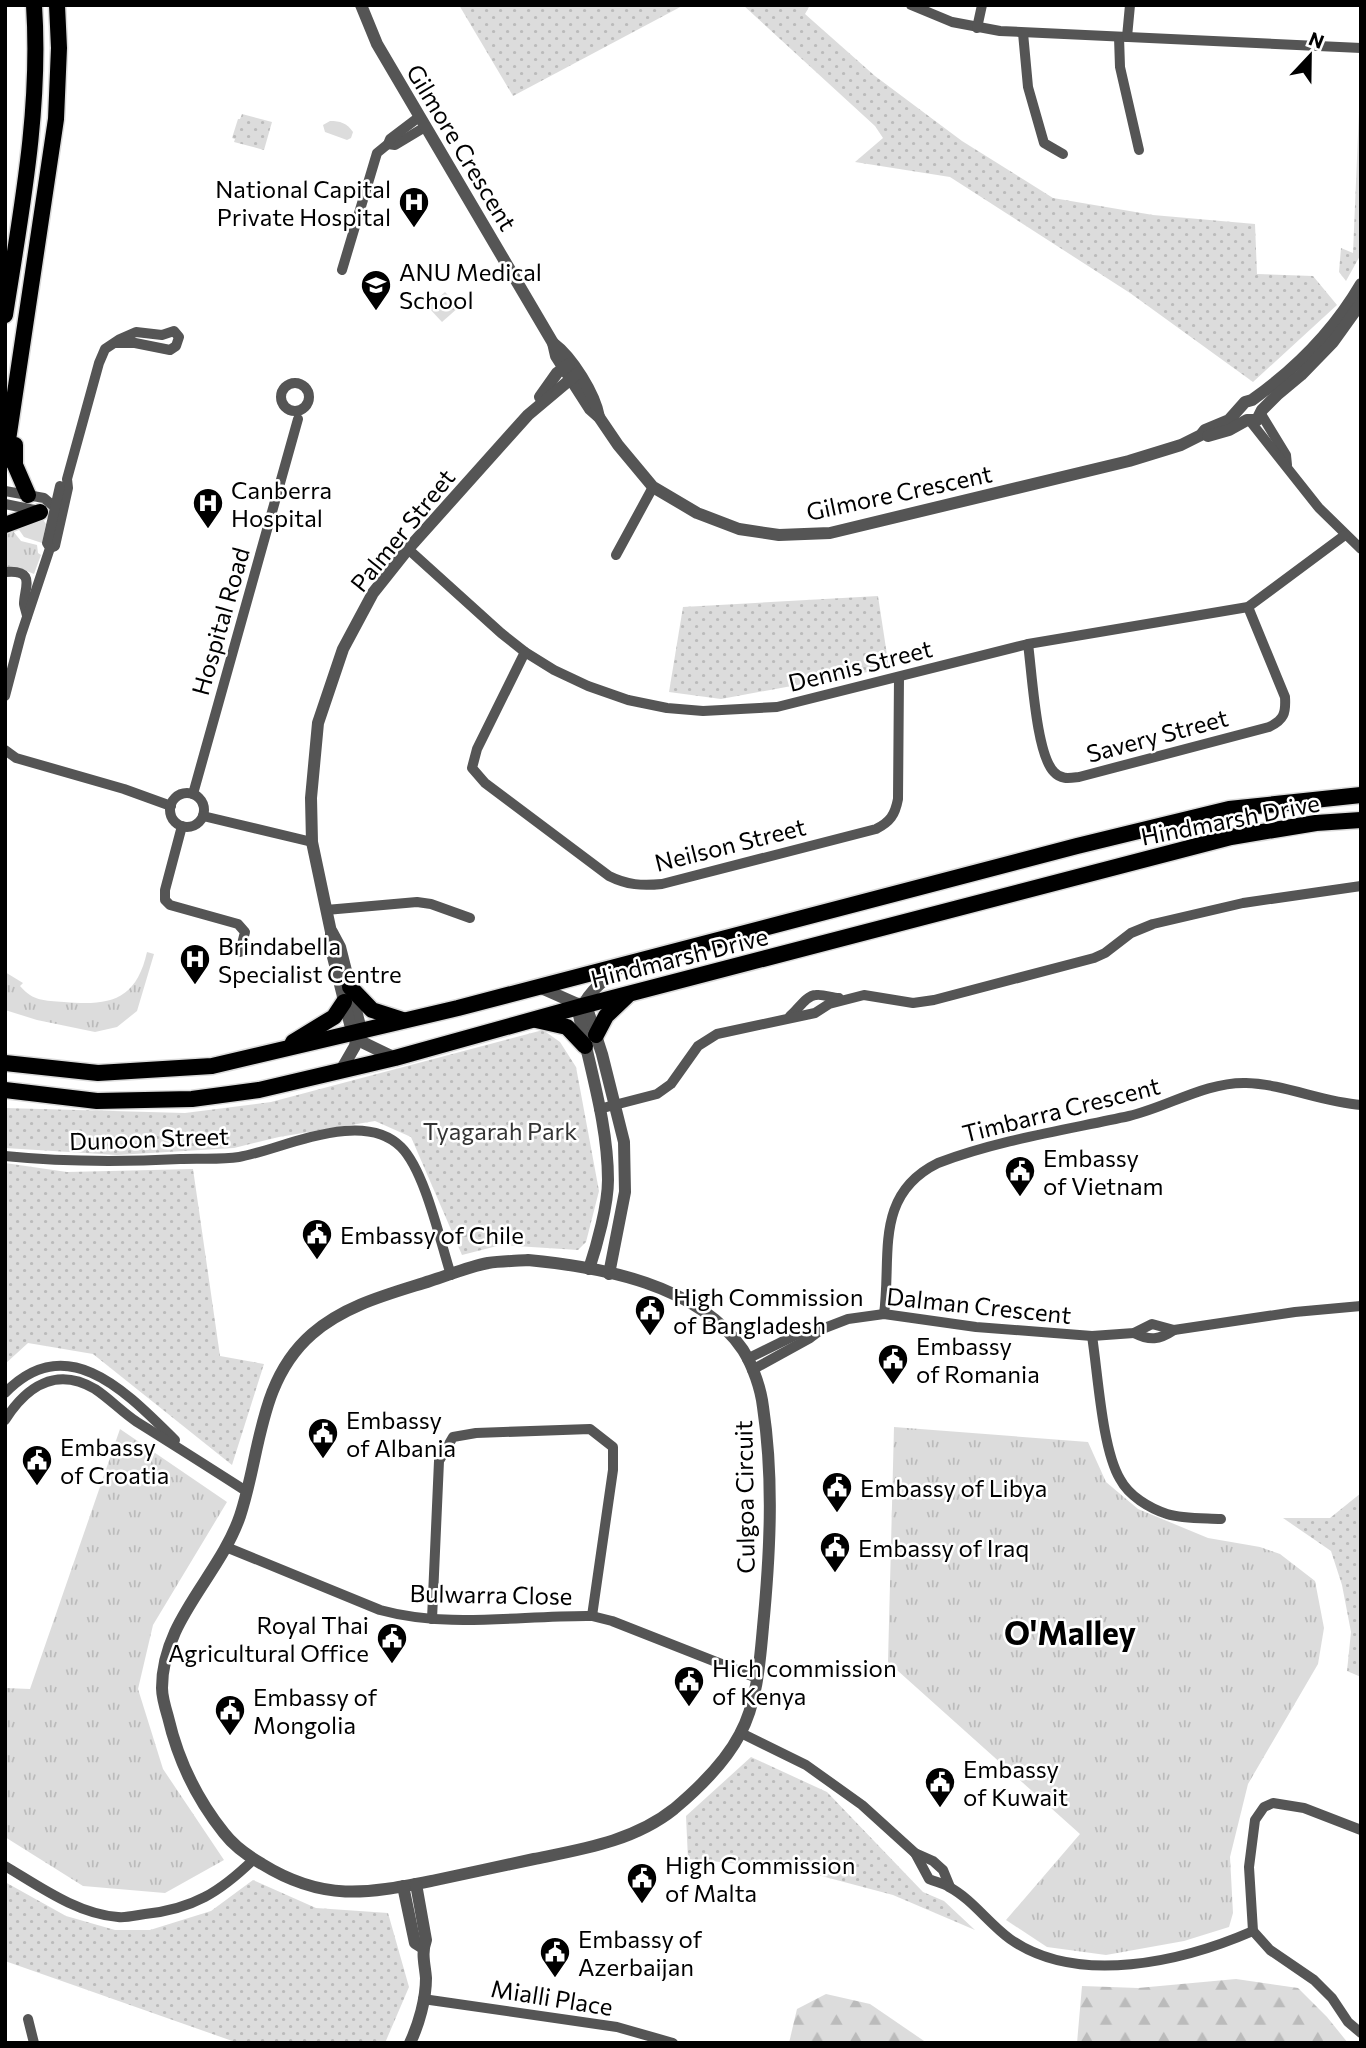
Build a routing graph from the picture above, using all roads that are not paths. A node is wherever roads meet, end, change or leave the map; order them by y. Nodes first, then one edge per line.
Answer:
1 (34, 5) edge
2 (57, 5) edge
3 (361, 5) edge
4 (911, 5) edge
5 (982, 5) edge
6 (1130, 5) edge
7 (976, 27) junction
8 (1023, 33) junction
9 (1123, 37) junction
10 (1361, 48) edge
11 (422, 122) junction
12 (1139, 150) dead end
13 (1063, 154) dead end
14 (342, 270) dead end
15 (1361, 284) edge
16 (1361, 303) edge
17 (5, 315) edge
18 (116, 343) junction
19 (571, 370) junction
20 (1298, 372) junction
21 (303, 408) junction
22 (290, 410) junction
23 (1252, 412) junction
24 (12, 415) junction
25 (298, 419) junction
26 (5, 460) edge
27 (63, 483) junction
28 (653, 486) junction
29 (5, 491) edge
30 (28, 495) junction
31 (5, 504) edge
32 (51, 509) junction
33 (5, 524) edge
34 (1345, 536) junction
35 (408, 549) junction
36 (1361, 549) edge
37 (616, 555) dead end
38 (5, 572) edge
39 (1248, 607) junction
40 (28, 616) junction
41 (1028, 645) junction
42 (525, 652) junction
43 (899, 677) junction
44 (5, 696) edge
45 (5, 750) edge
46 (192, 794) junction
47 (1361, 794) edge
48 (171, 806) junction
49 (203, 816) junction
50 (1361, 820) edge
51 (182, 826) junction
52 (312, 842) junction
53 (1361, 886) edge
54 (326, 910) junction
55 (470, 918) dead end
56 (240, 952) dead end
57 (620, 967) junction
58 (539, 987) junction
59 (628, 994) junction
60 (347, 995) junction
61 (847, 998) junction
62 (582, 1006) junction
63 (788, 1017) junction
64 (533, 1019) junction
65 (403, 1020) junction
66 (356, 1032) junction
67 (590, 1040) junction
68 (278, 1051) junction
69 (395, 1058) junction
70 (5, 1063) edge
71 (340, 1072) junction
72 (5, 1090) edge
73 (614, 1105) junction
74 (1361, 1105) edge
75 (599, 1109) junction
76 (5, 1156) edge
77 (589, 1269) junction
78 (609, 1274) junction
79 (451, 1275) junction
80 (1361, 1306) edge
81 (884, 1314) junction
82 (1092, 1336) junction
83 (750, 1364) junction
84 (5, 1393) edge
85 (5, 1420) edge
86 (188, 1452) junction
87 (246, 1492) junction
88 (1221, 1519) dead end
89 (226, 1547) junction
90 (592, 1616) junction
91 (432, 1619) junction
92 (757, 1678) junction
93 (741, 1733) junction
94 (1361, 1830) edge
95 (915, 1853) junction
96 (254, 1859) junction
97 (5, 1866) edge
98 (409, 1885) junction
99 (950, 1887) junction
100 (1253, 1931) junction
101 (423, 1999) junction
102 (28, 2019) dead end
103 (1361, 2033) edge
104 (34, 2043) edge
105 (410, 2043) edge
106 (673, 2043) edge

1 - 17 main road
2 - 24 main road
3 - 11 street, Gilmore Crescent
4 - 7 street
5 - 7 street
6 - 9 street
7 - 8 street
8 - 9 street
8 - 13 street
9 - 10 street
9 - 12 street
11 - 14 street
11 - 19 street, Gilmore Crescent
15 - 20 street, Gilmore Crescent
16 - 20 street, Gilmore Crescent
18 - 18 street
18 - 27 street
19 - 28 street, Gilmore Crescent
19 - 35 street, Palmer Street
20 - 23 street, Gilmore Crescent
21 - 22 street
21 - 22 street
21 - 25 street, Hospital Road
22 - 25 street
23 - 28 street, Gilmore Crescent
23 - 34 street
24 - 26 main road
24 - 30 main road
25 - 46 street, Hospital Road
27 - 32 street
27 - 32 street
28 - 37 street
29 - 30 street
30 - 32 street
31 - 32 street
32 - 33 main road
32 - 40 street
34 - 36 street
34 - 39 street, Dennis Street
35 - 42 street, Dennis Street
35 - 52 street, Palmer Street
38 - 40 street
39 - 41 street, Dennis Street
39 - 41 street, Savery Street
40 - 44 street
41 - 43 street, Dennis Street
42 - 43 street, Dennis Street
42 - 43 street, Neilson Street
45 - 48 street
46 - 48 street
46 - 49 street
47 - 57 main road, Hindmarsh Drive
48 - 51 street
49 - 51 street
49 - 52 street
50 - 59 main road, Hindmarsh Drive
51 - 56 street
52 - 54 street, Palmer Street
53 - 61 street
54 - 55 street
54 - 60 street, Palmer Street
57 - 58 main road, Hindmarsh Drive
57 - 62 street
58 - 62 street
58 - 65 main road, Hindmarsh Drive
59 - 62 main road, Hindmarsh Drive
59 - 67 main road
60 - 65 main road
60 - 66 street, Palmer Street
60 - 68 main road
61 - 63 street
61 - 63 street
62 - 64 main road, Hindmarsh Drive
62 - 67 street
63 - 73 street
64 - 67 main road
64 - 69 main road, Hindmarsh Drive
65 - 66 main road, Hindmarsh Drive
66 - 68 main road, Hindmarsh Drive
66 - 69 street
66 - 71 street
67 - 73 street
67 - 75 street
68 - 70 main road, Hindmarsh Drive
69 - 71 main road, Hindmarsh Drive
71 - 72 main road, Hindmarsh Drive
73 - 75 street
73 - 78 street
74 - 81 street, Timbarra Crescent
75 - 77 street
76 - 79 street, Dunoon Street
77 - 78 street, Culgoa Circuit
77 - 79 street, Culgoa Circuit
78 - 83 street, Culgoa Circuit
79 - 87 street, Culgoa Circuit
80 - 82 street, Dalman Crescent
81 - 82 street, Dalman Crescent
81 - 83 street, Dalman Crescent
82 - 88 street
83 - 92 street, Culgoa Circuit
84 - 86 street
85 - 86 street
86 - 87 street
87 - 89 street, Culgoa Circuit
89 - 91 street, Bulwarra Close
89 - 96 street, Culgoa Circuit
90 - 91 street, Bulwarra Close
90 - 91 street
90 - 92 street, Bulwarra Close
92 - 93 street, Culgoa Circuit
93 - 95 street
93 - 98 street, Culgoa Circuit
94 - 100 street
95 - 99 street
95 - 99 street
96 - 97 street
96 - 98 street, Culgoa Circuit
98 - 101 street
99 - 100 street
100 - 103 street
101 - 105 street
101 - 106 street, Mialli Place
102 - 104 street

